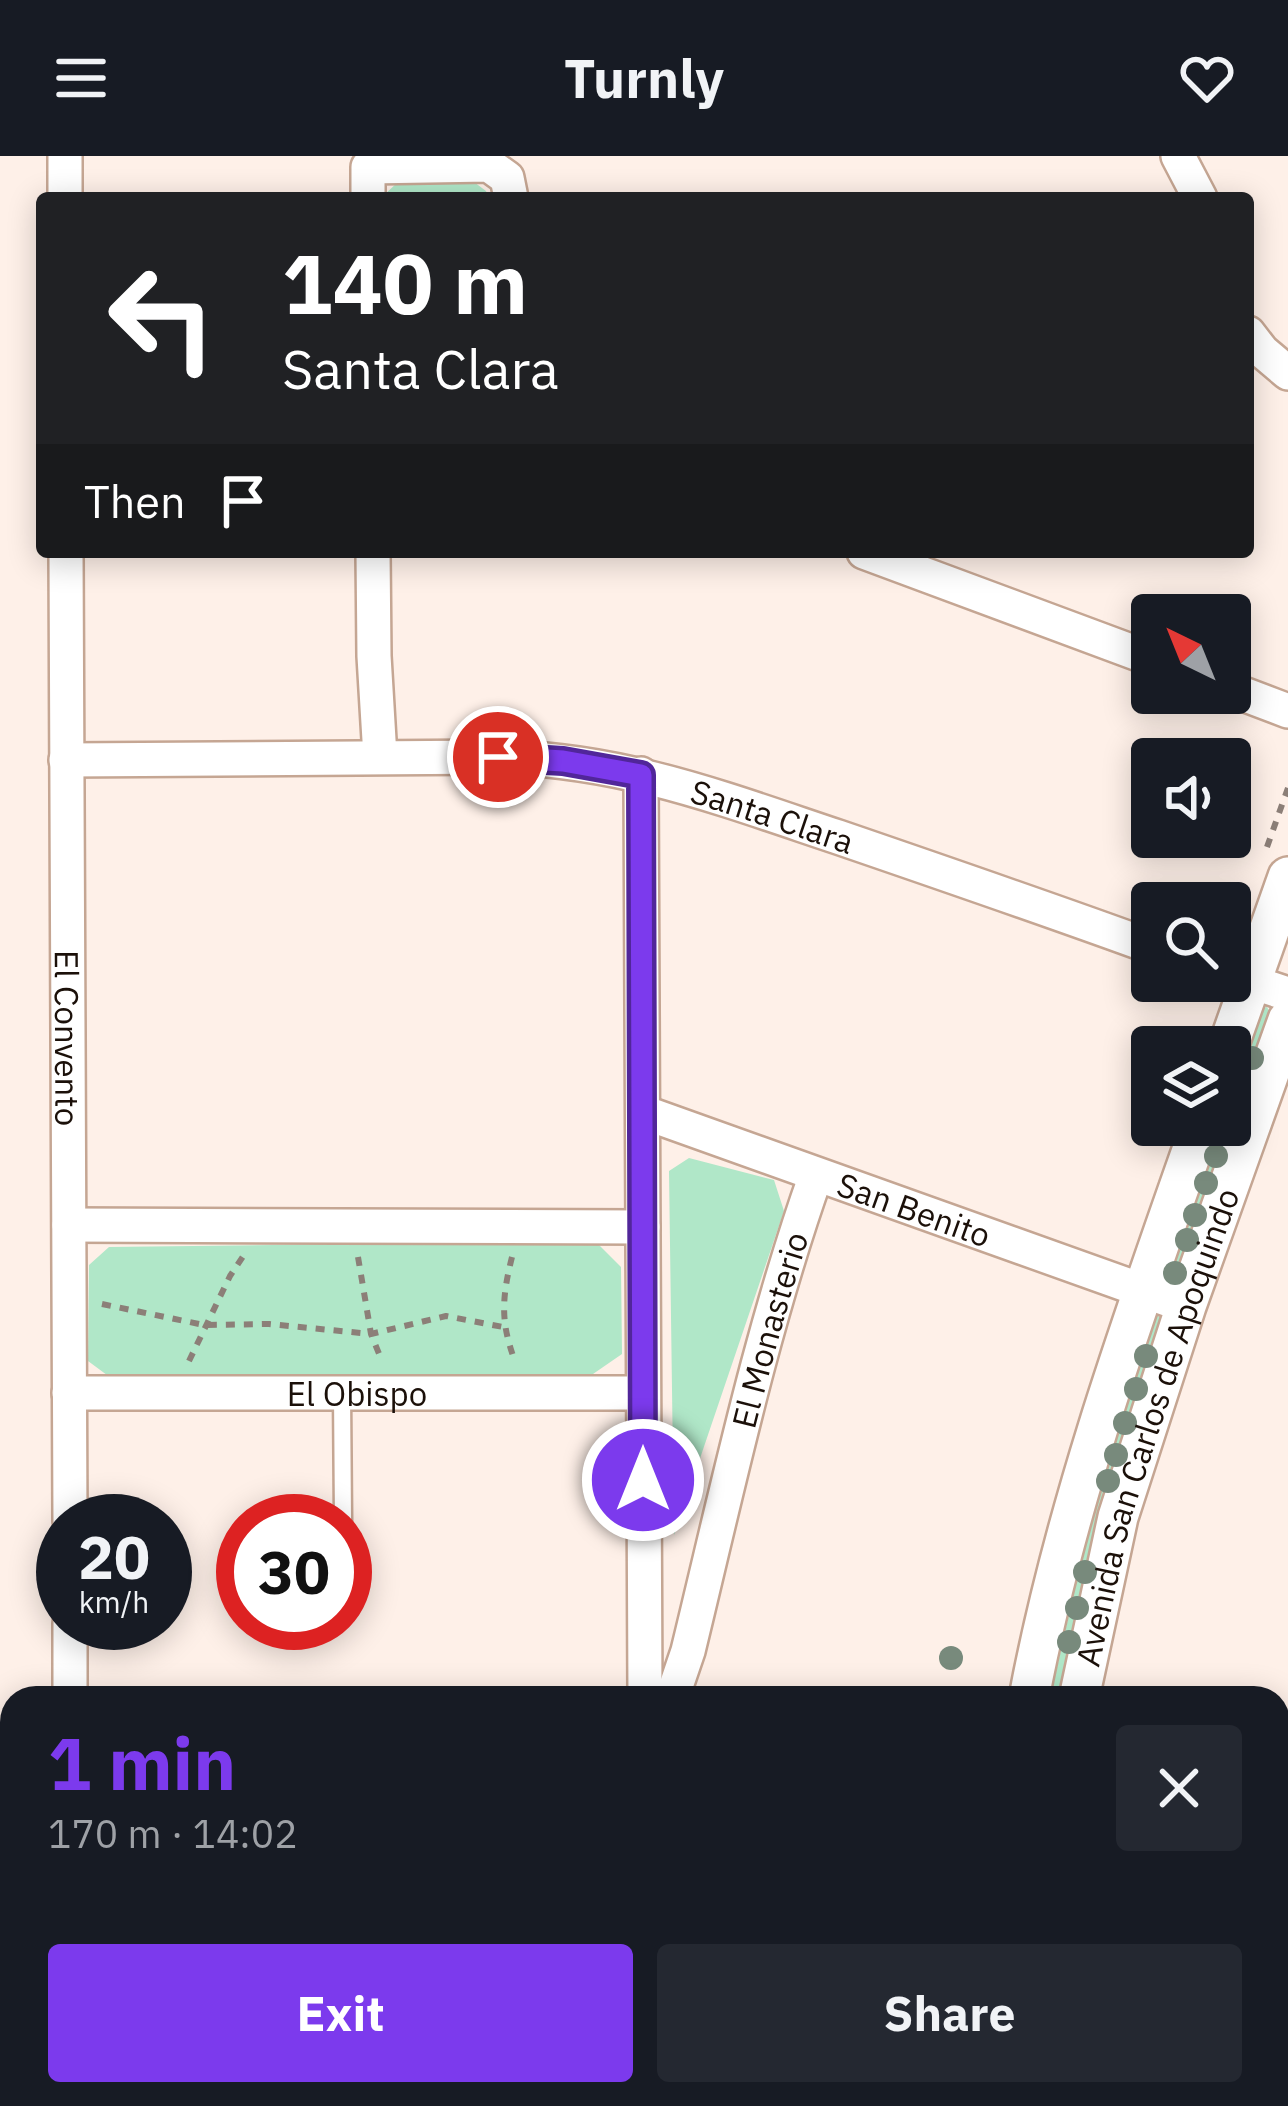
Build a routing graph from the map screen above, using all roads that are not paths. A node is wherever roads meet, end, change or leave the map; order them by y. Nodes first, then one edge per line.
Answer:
1 (64, 156) edge
2 (1186, 160) edge
3 (65, 192) edge
4 (368, 192) edge
5 (510, 192) edge
6 (1197, 192) edge
7 (1254, 341) edge
8 (1288, 373) edge
9 (66, 558) edge
10 (373, 558) edge
11 (903, 558) edge
12 (1131, 650) edge
13 (1251, 697) edge
14 (1288, 711) edge
15 (380, 758) junction
16 (67, 760) junction
17 (641, 775) junction
18 (1288, 877) edge
19 (1131, 940) edge
20 (1256, 984) edge
21 (1288, 1020) edge
22 (1237, 1026) edge
23 (643, 1112) junction
24 (1194, 1146) edge
25 (816, 1174) junction
26 (69, 1225) junction
27 (643, 1227) junction
28 (1143, 1290) junction
29 (1186, 1306) junction
30 (69, 1393) junction
31 (342, 1393) junction
32 (643, 1393) junction
33 (70, 1494) edge
34 (343, 1494) edge
35 (70, 1650) edge
36 (70, 1686) edge
37 (645, 1686) edge
38 (676, 1686) edge
39 (1032, 1686) edge
40 (1081, 1686) edge

1 - 3 street
2 - 6 street
4 - 5 street
7 - 8 street
9 - 16 street, El Convento
10 - 15 street
11 - 12 street
13 - 14 street
15 - 16 street, Santa Clara
15 - 17 street, Santa Clara
16 - 26 street, El Convento
17 - 19 street, Santa Clara
17 - 23 street
18 - 20 street
20 - 22 street
21 - 29 street, Avenida San Carlos de Apoquindo
23 - 25 street, San Benito
23 - 27 street
24 - 28 street, Avenida San Carlos de Apoquindo
25 - 28 street, San Benito
25 - 38 street, El Monasterio
26 - 27 street
26 - 30 street, El Convento
27 - 32 street
28 - 29 street, San Benito
28 - 39 street, Avenida San Carlos de Apoquindo
29 - 40 street, Avenida San Carlos de Apoquindo
30 - 31 street, El Obispo
30 - 33 street, El Convento
31 - 32 street, El Obispo
31 - 34 lane
32 - 37 street
35 - 36 street

